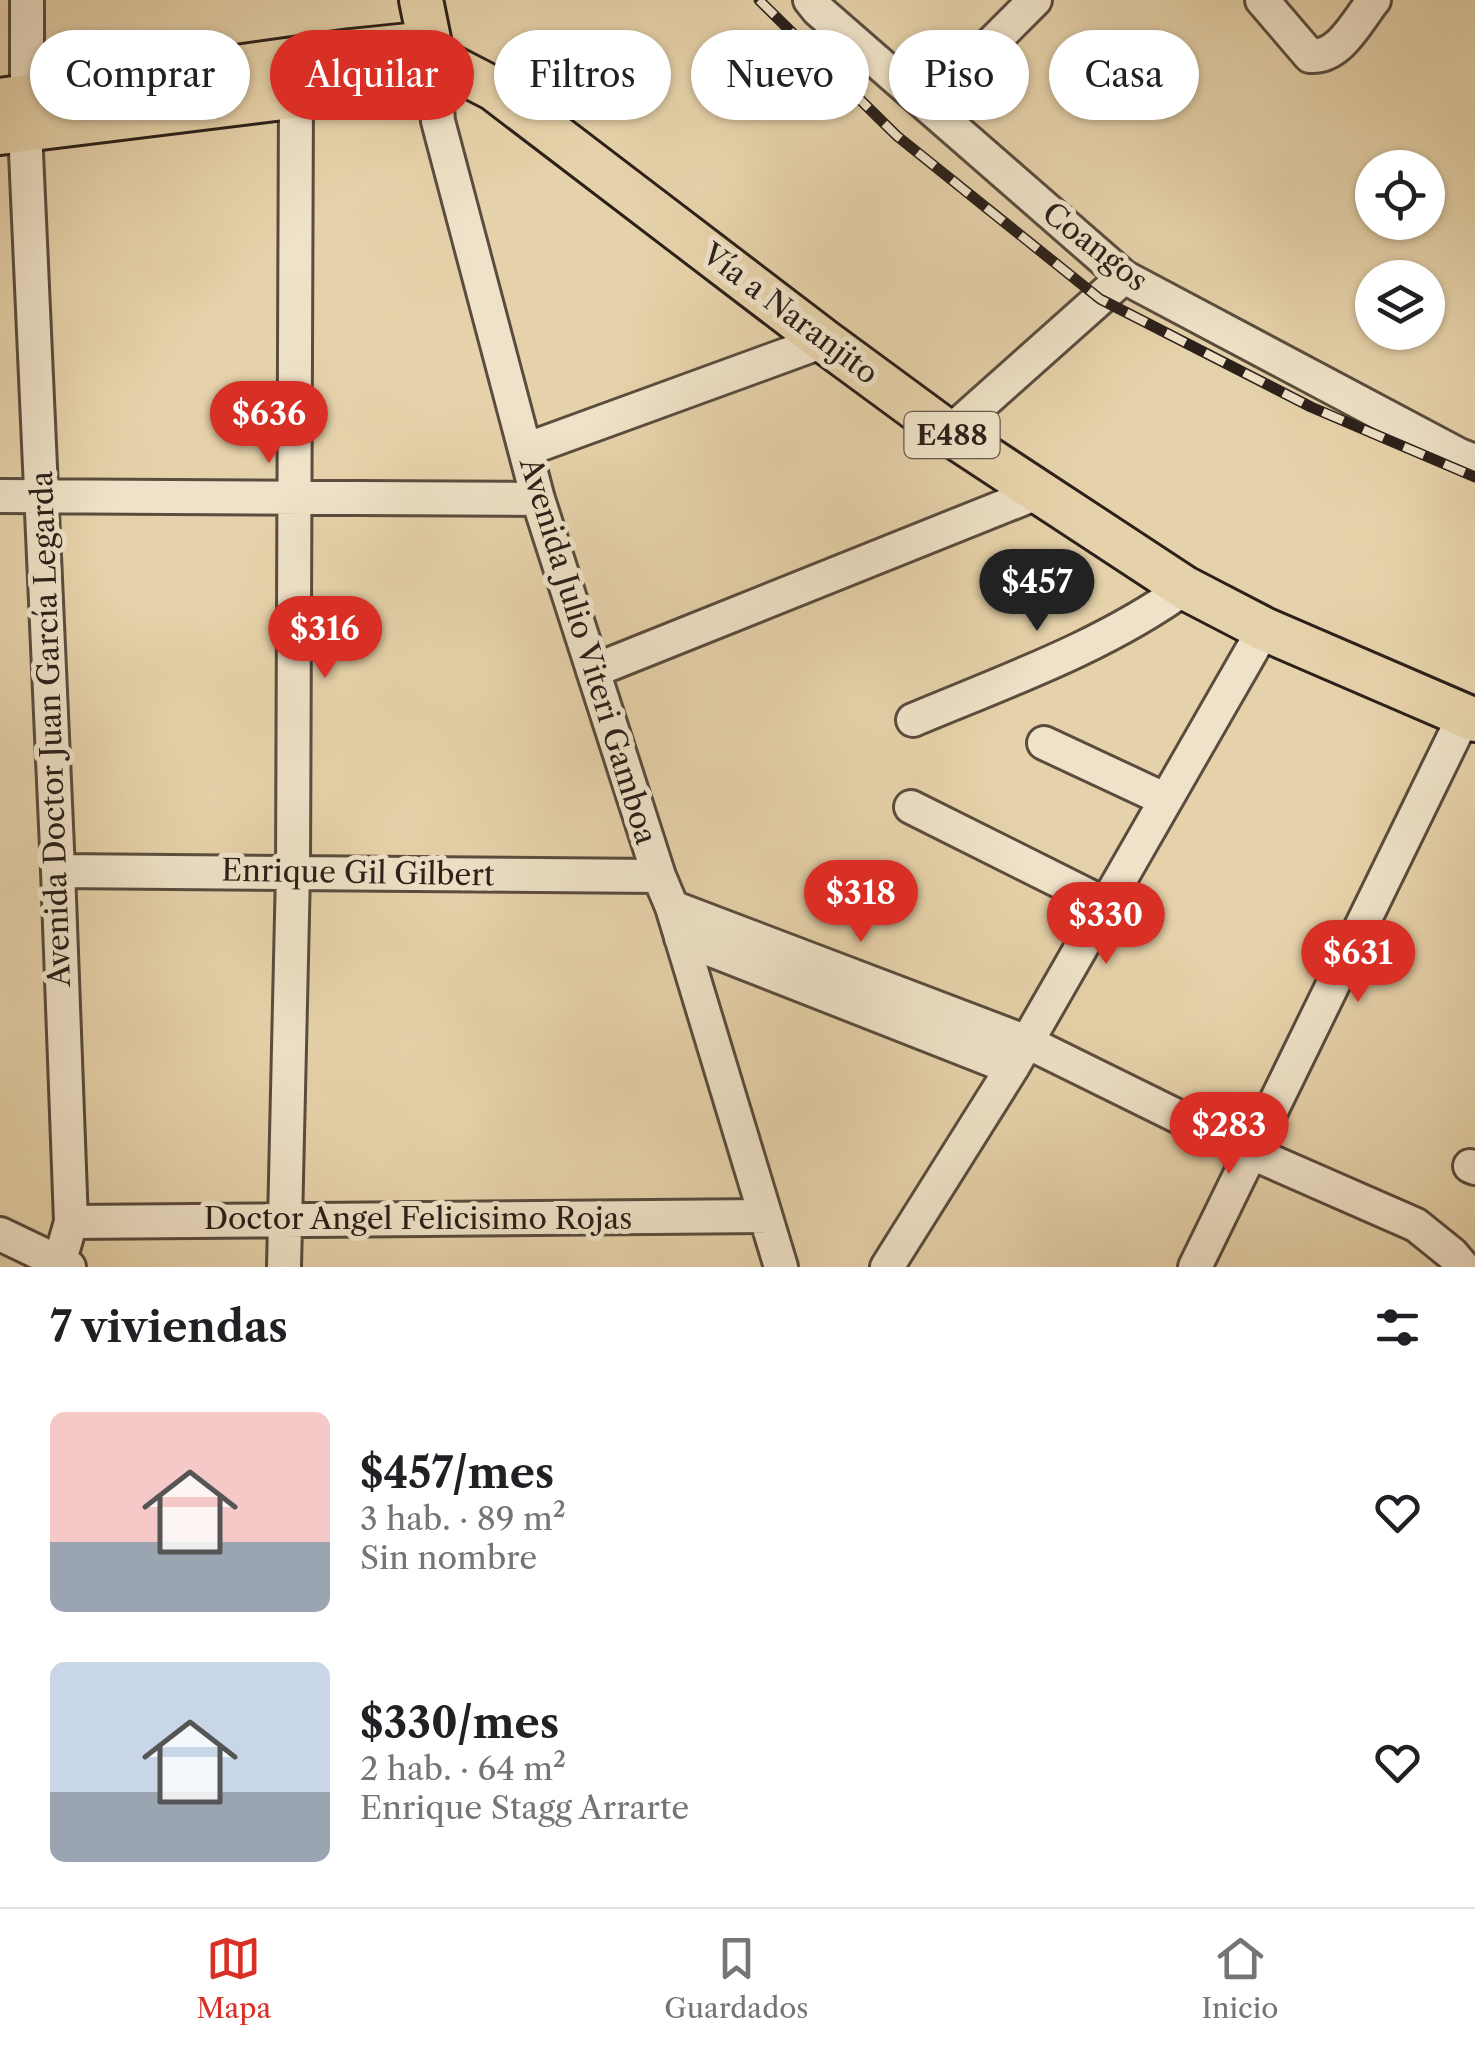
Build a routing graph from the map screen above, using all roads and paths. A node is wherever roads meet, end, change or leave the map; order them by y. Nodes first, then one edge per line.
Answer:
1 (27, 0) edge
2 (810, 0) edge
3 (1034, 0) edge
4 (1262, 0) edge
5 (1374, 0) edge
6 (427, 28) edge
7 (1004, 30) edge
8 (889, 71) edge
9 (270, 97) edge
10 (13, 115) edge
11 (296, 120) edge
12 (945, 120) edge
13 (1124, 277) junction
14 (824, 341) junction
15 (950, 433) junction
16 (525, 450) junction
17 (1475, 461) edge
18 (1037, 492) junction
19 (41, 495) junction
20 (0, 496) edge
21 (296, 497) junction
22 (538, 499) junction
23 (1185, 588) junction
24 (1264, 629) junction
25 (593, 671) junction
26 (1470, 718) edge
27 (913, 720) dead end
28 (1044, 743) dead end
29 (1164, 799) junction
30 (911, 807) dead end
31 (58, 871) junction
32 (292, 872) junction
33 (659, 876) junction
34 (1106, 904) junction
35 (676, 922) junction
36 (1019, 1055) junction
37 (1252, 1153) junction
38 (766, 1216) junction
39 (285, 1220) junction
40 (70, 1222) junction
41 (0, 1234) edge
42 (63, 1266) edge
43 (284, 1267) edge
44 (781, 1267) edge
45 (887, 1267) edge
46 (1195, 1267) edge
47 (1463, 1267) edge

1 - 10 street, Avenida Doctor Juan García Legarda
2 - 8 street, Coangos
3 - 7 street
4 - 5 street
6 - 10 main road, E488
6 - 14 main road, Vía a Naranjito / E488
6 - 16 street, Avenida Julio Viteri Gamboa
9 - 10 main road
10 - 19 street, Avenida Doctor Juan García Legarda
11 - 21 street
12 - 13 street, Coangos
13 - 15 street
13 - 17 street, Coangos
14 - 15 main road, Vía a Naranjito / E488
14 - 16 street
15 - 18 main road, Vía a Naranjito / E488
16 - 22 street, Avenida Julio Viteri Gamboa
18 - 23 main road, Vía a Naranjito / E488
18 - 25 street
19 - 20 street
19 - 21 street
19 - 31 street, Avenida Doctor Juan García Legarda
21 - 22 street
21 - 32 street
22 - 25 street, Avenida Julio Viteri Gamboa
23 - 24 main road, Vía a Naranjito / E488
23 - 27 street
24 - 26 main road, Vía a Naranjito / E488
24 - 29 street
25 - 33 street, Avenida Julio Viteri Gamboa
26 - 37 street
28 - 29 street
29 - 34 street
30 - 34 street
31 - 32 street, Enrique Gil Gilbert
31 - 40 street, Avenida Doctor Juan García Legarda
32 - 33 street, Enrique Gil Gilbert
32 - 39 street
33 - 35 street, Avenida Julio Viteri Gamboa
34 - 36 street
35 - 36 street
35 - 38 street, Avenida Julio Viteri Gamboa
36 - 37 street
36 - 45 street
37 - 46 street
37 - 47 street
38 - 39 street, Doctor Angel Felicisimo Rojas
38 - 44 street, Avenida Julio Viteri Gamboa
39 - 40 street, Doctor Angel Felicisimo Rojas
39 - 43 street
40 - 42 street, Avenida Doctor Juan García Legarda
41 - 42 street

